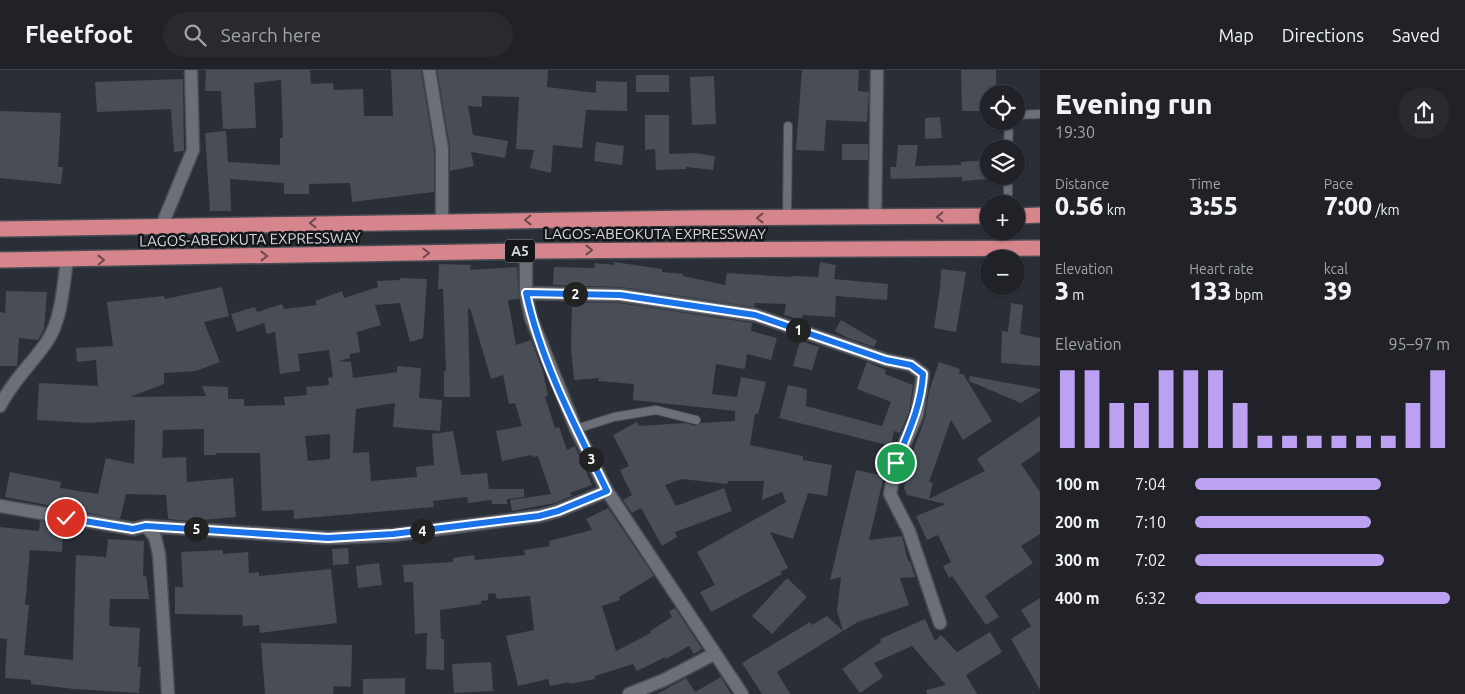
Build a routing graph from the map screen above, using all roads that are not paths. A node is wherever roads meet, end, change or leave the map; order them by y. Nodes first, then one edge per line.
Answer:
1 (191, 70) edge
2 (429, 70) edge
3 (877, 70) edge
4 (1040, 114) edge
5 (1025, 115) edge
6 (788, 126) dead end
7 (980, 216) edge
8 (1025, 216) edge
9 (1040, 216) edge
10 (875, 217) junction
11 (787, 218) junction
12 (442, 221) junction
13 (162, 225) junction
14 (0, 229) edge
15 (1040, 248) edge
16 (526, 251) junction
17 (0, 260) edge
18 (68, 260) junction
19 (526, 293) junction
20 (3, 395) edge
21 (0, 406) edge
22 (696, 420) dead end
23 (576, 429) junction
24 (607, 491) junction
25 (0, 506) edge
26 (146, 526) junction
27 (940, 623) dead end
28 (714, 654) junction
29 (168, 694) edge
30 (630, 694) edge
31 (742, 694) edge

1 - 13 street
2 - 12 street
3 - 10 street
4 - 5 lane
6 - 11 lane
7 -> 10 highway, LAGOS-ABEOKUTA EXPRESSWAY / A5
8 - 9 highway
10 - 11 highway, LAGOS-ABEOKUTA EXPRESSWAY / A5
11 -> 12 highway, LAGOS-ABEOKUTA EXPRESSWAY / A5
12 -> 13 highway, LAGOS-ABEOKUTA EXPRESSWAY / A5
13 - 14 highway, LAGOS-ABEOKUTA EXPRESSWAY / A5
16 -> 15 highway, LAGOS-ABEOKUTA EXPRESSWAY / A5
18 -> 16 highway, LAGOS-ABEOKUTA EXPRESSWAY / A5
16 - 19 street
17 - 18 highway, LAGOS-ABEOKUTA EXPRESSWAY / A5
18 - 20 street
19 - 23 street
19 - 27 street
20 - 21 street
22 - 23 lane
23 - 24 street
24 - 26 street
24 - 28 street
25 - 26 street
26 - 29 street
28 - 30 street
28 - 31 street

